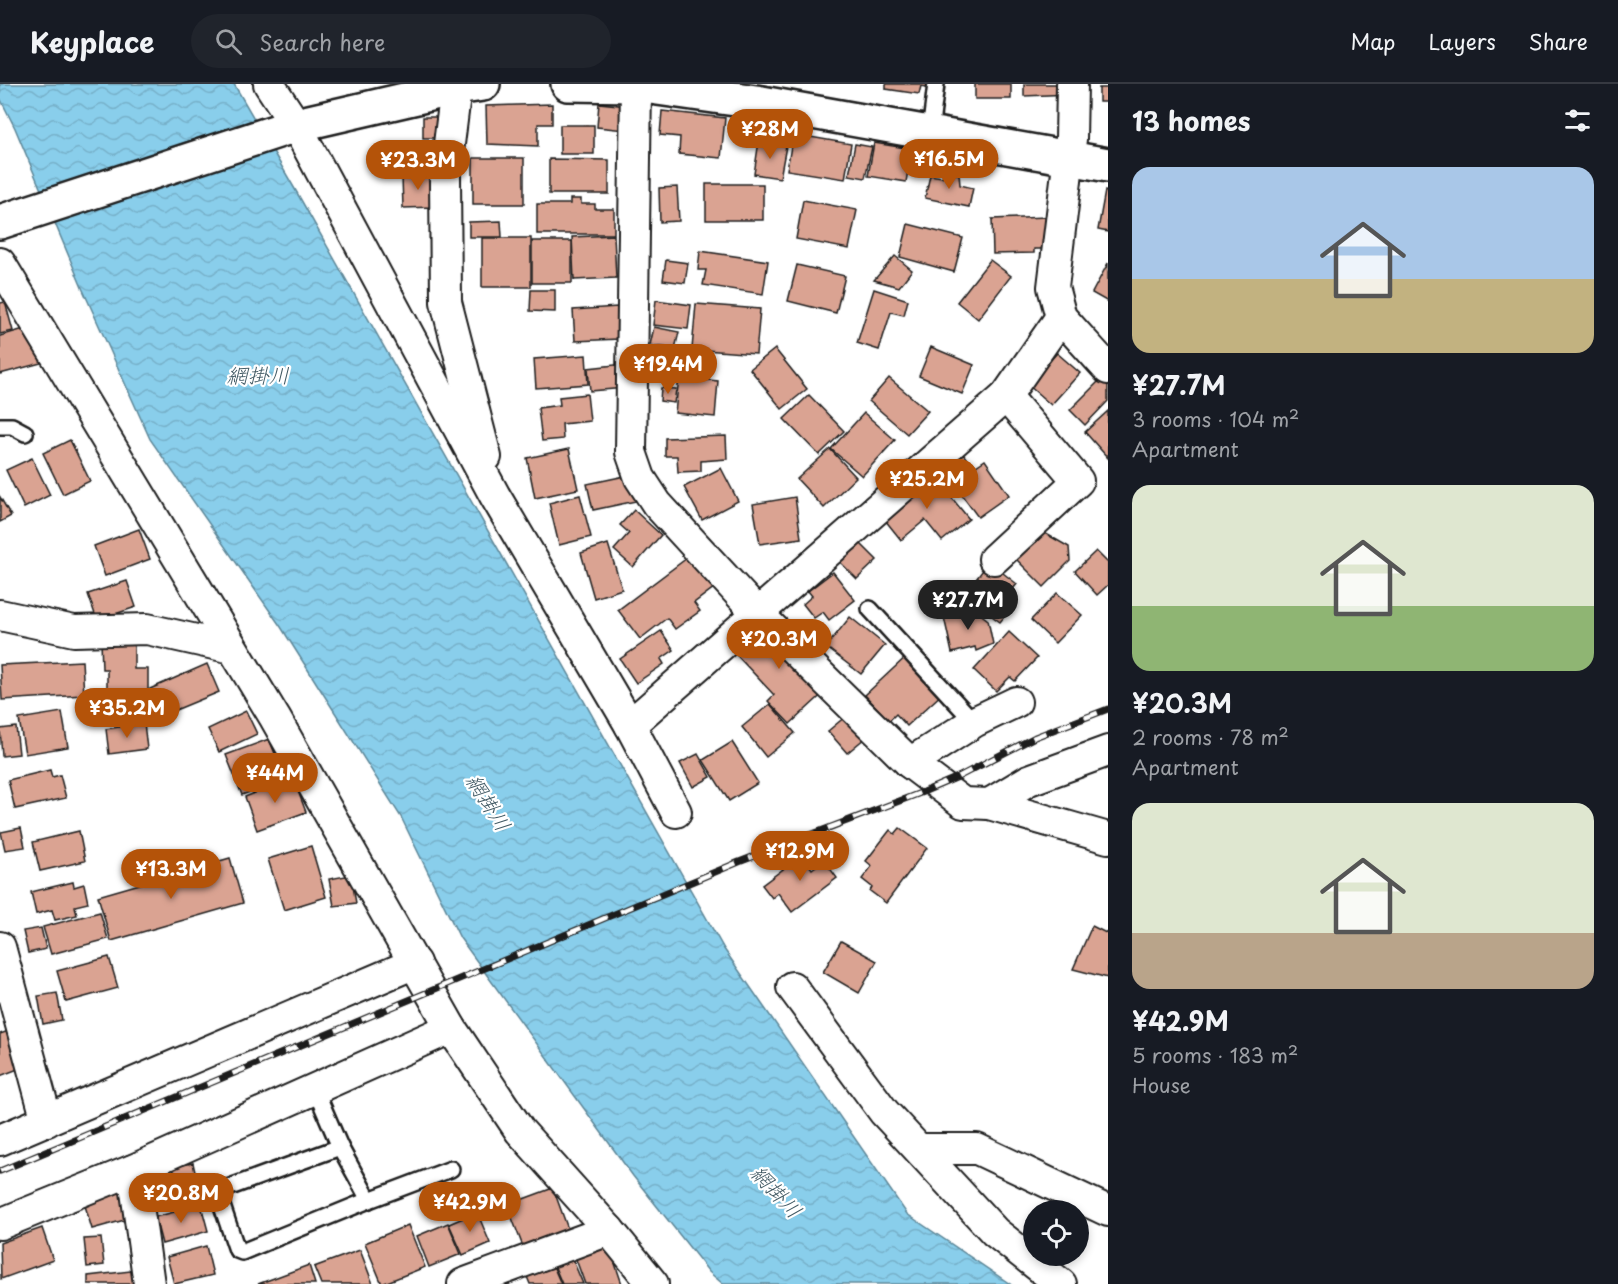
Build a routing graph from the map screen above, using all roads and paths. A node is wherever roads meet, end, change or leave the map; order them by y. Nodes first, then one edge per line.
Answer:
1 (269, 84) edge
2 (568, 84) edge
3 (936, 84) edge
4 (1072, 84) edge
5 (636, 85) edge
6 (470, 86) edge
7 (756, 93) edge
8 (290, 128) junction
9 (930, 133) junction
10 (1069, 159) junction
11 (1108, 165) edge
12 (0, 222) edge
13 (0, 263) edge
14 (1061, 317) junction
15 (1108, 369) edge
16 (1006, 396) junction
17 (0, 426) edge
18 (25, 433) dead end
19 (495, 496) junction
20 (994, 559) dead end
21 (870, 609) dead end
22 (758, 614) junction
23 (0, 615) edge
24 (232, 648) junction
25 (1016, 702) dead end
26 (974, 722) junction
27 (630, 725) junction
28 (1108, 751) edge
29 (910, 763) junction
30 (989, 804) junction
31 (676, 812) dead end
32 (1108, 838) edge
33 (1, 955) edge
34 (415, 963) junction
35 (792, 987) dead end
36 (451, 1028) junction
37 (315, 1089) junction
38 (47, 1121) junction
39 (0, 1140) edge
40 (340, 1147) junction
41 (921, 1149) junction
42 (451, 1169) dead end
43 (132, 1170) junction
44 (369, 1200) junction
45 (1108, 1211) edge
46 (0, 1224) edge
47 (609, 1230) junction
48 (149, 1284) edge
49 (463, 1284) edge
50 (653, 1284) edge
51 (1061, 1284) edge

1 - 8 street
2 - 5 street
3 - 9 lane
4 - 10 street
5 - 7 street
5 - 22 street
6 - 8 street
6 - 19 street
7 - 9 street
8 - 12 street
8 - 19 street
9 - 10 street
10 - 11 street
10 - 14 street
13 - 24 street
14 - 15 street
14 - 16 street
16 - 20 street
16 - 22 street
17 - 18 lane
19 - 27 street
21 - 26 lane
22 - 27 street
22 - 29 street
23 - 24 street
24 - 34 street
25 - 26 street
26 - 29 street
27 - 31 street
28 - 30 street
29 - 30 street
30 - 32 street
33 - 38 street
34 - 36 street
34 - 38 street
35 - 41 street
36 - 37 street
36 - 47 street
37 - 40 lane
37 - 43 street
38 - 39 street
40 - 44 lane
40 - 44 lane
41 - 45 street
41 - 51 street
42 - 44 lane
43 - 46 street
43 - 48 street
47 - 49 street
47 - 50 street

